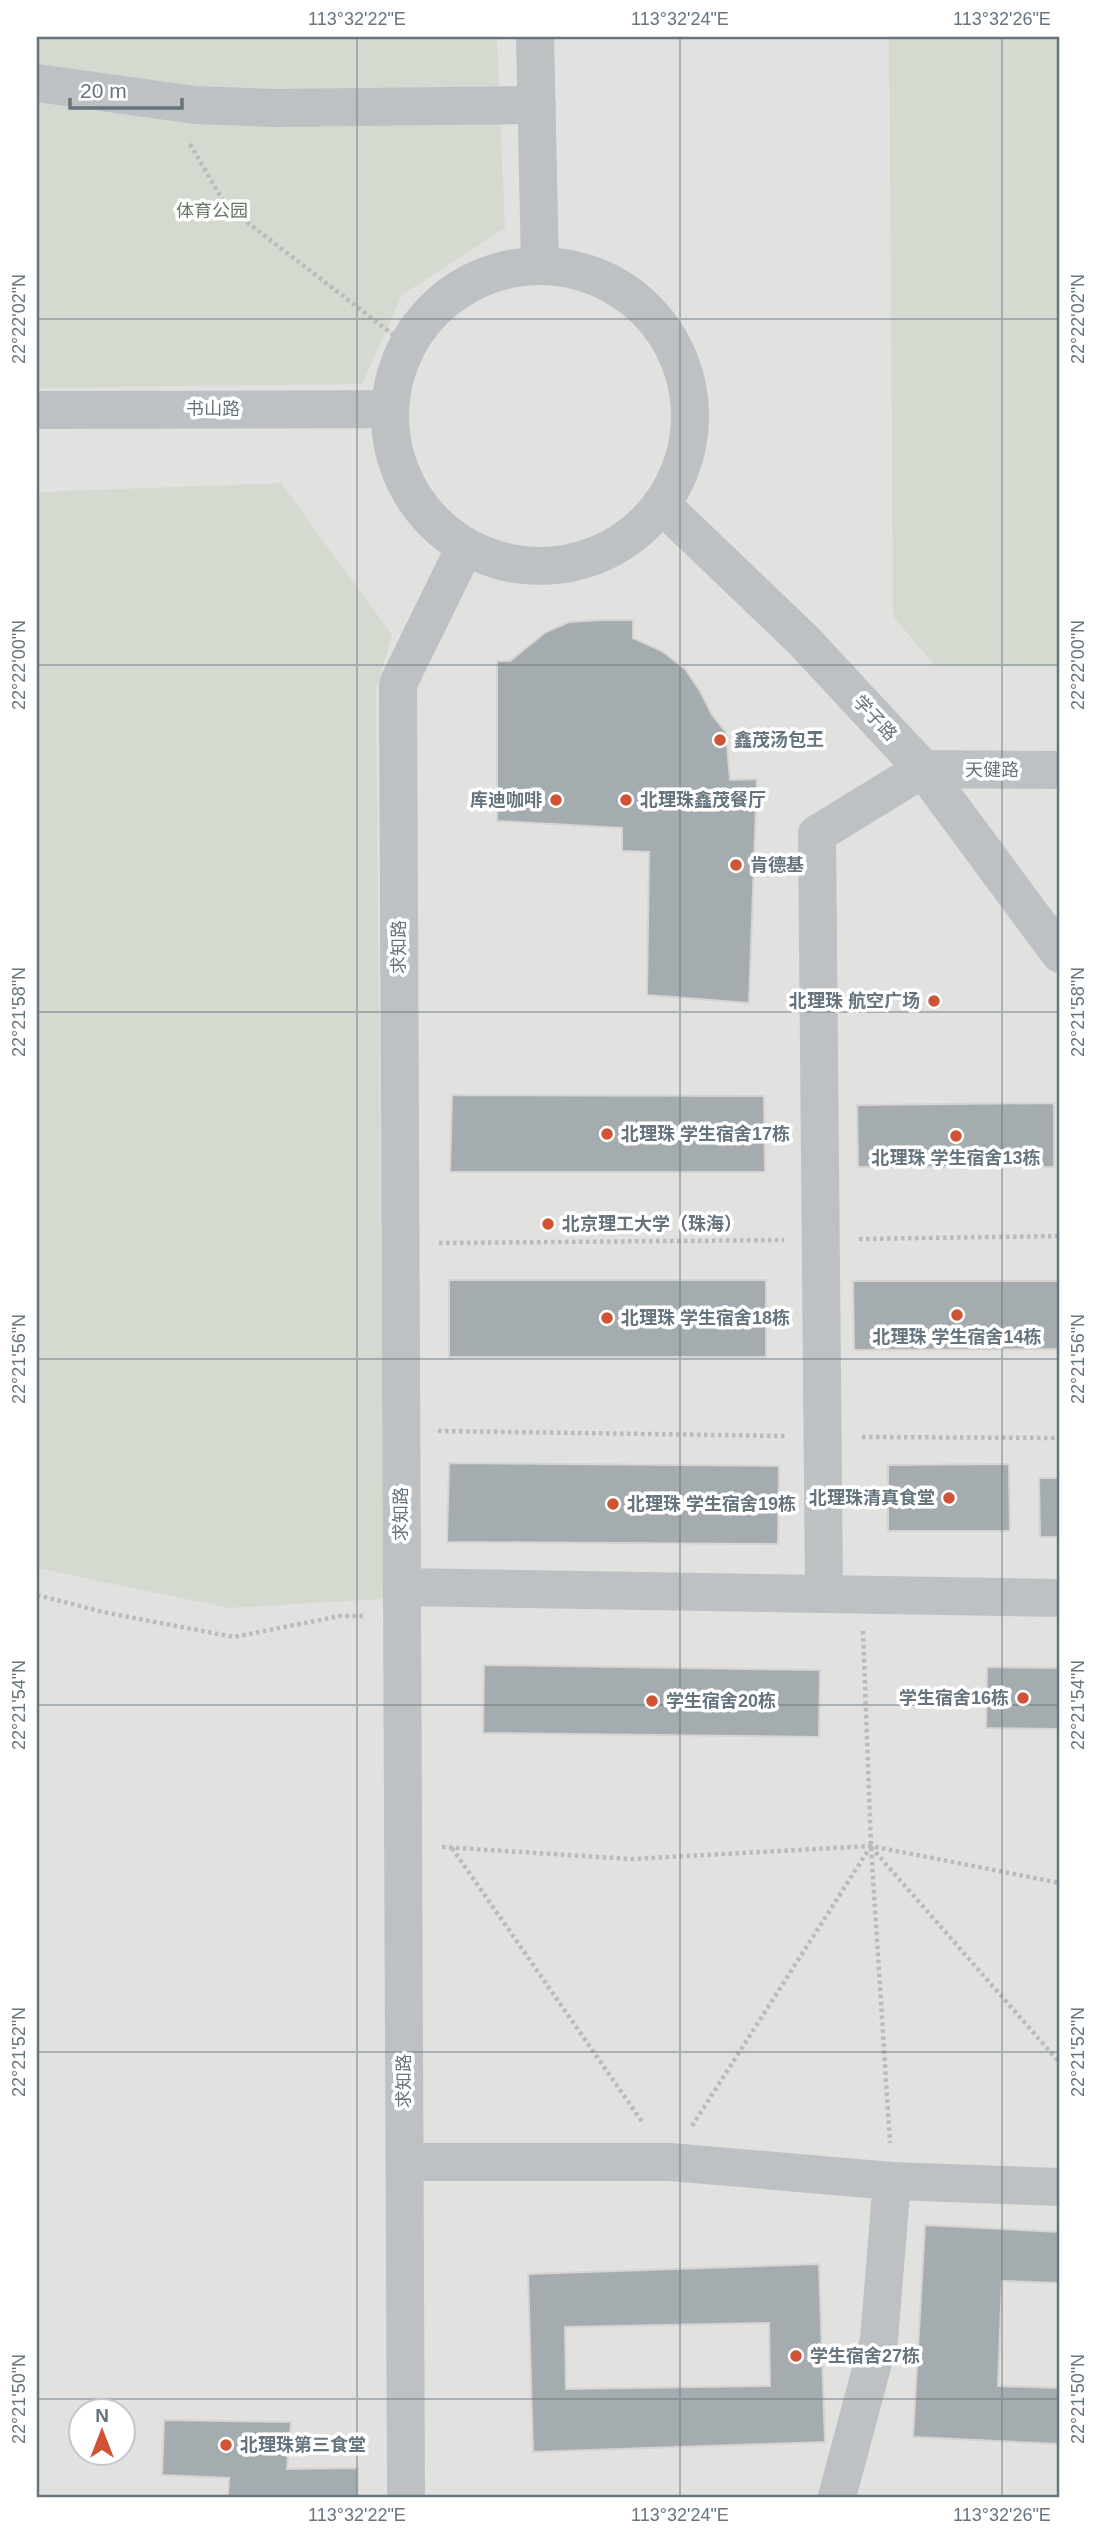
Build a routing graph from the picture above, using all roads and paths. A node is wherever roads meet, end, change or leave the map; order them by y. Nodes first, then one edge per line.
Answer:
1 (535, 37) edge
2 (37, 83) edge
3 (165, 101) junction
4 (537, 105) junction
5 (540, 266) junction
6 (408, 346) junction
7 (389, 409) junction
8 (37, 410) edge
9 (662, 505) junction
10 (466, 547) junction
11 (923, 769) junction
12 (1060, 770) edge
13 (1060, 954) edge
14 (1060, 1236) edge
15 (820, 1240) junction
16 (400, 1244) junction
17 (401, 1430) junction
18 (822, 1437) junction
19 (1060, 1438) edge
20 (824, 1594) junction
21 (37, 1595) edge
22 (862, 1595) junction
23 (1060, 1598) edge
24 (402, 1601) junction
25 (403, 1843) junction
26 (871, 1846) junction
27 (452, 1848) junction
28 (1060, 1883) edge
29 (1060, 2063) edge
30 (404, 2162) junction
31 (670, 2162) junction
32 (892, 2181) junction
33 (1060, 2187) edge
34 (406, 2497) edge
35 (837, 2497) edge

1 - 4 street
2 - 3 street
3 - 4 street
3 - 6 path
4 - 5 street
5 - 6 street
5 - 9 street
6 - 7 street
7 - 8 street, 书山路
7 - 10 street
9 - 10 street
9 - 11 street, 学子路
10 - 16 street, 求知路
11 - 12 street, 天健路
11 - 13 street, 学子路
11 - 15 street
14 - 15 path
15 - 16 path
15 - 18 street
16 - 17 street, 求知路
17 - 18 path
17 - 24 street, 求知路
18 - 19 path
18 - 20 street
20 - 22 street
20 - 24 street
21 - 24 path
22 - 23 street
22 - 26 path
24 - 25 street, 求知路
25 - 27 path
25 - 30 street, 求知路
26 - 27 path
26 - 28 path
26 - 29 path
26 - 31 path
26 - 32 path
27 - 31 path
30 - 31 street
30 - 34 street, 求知路
31 - 32 street
32 - 33 street
32 - 35 street

